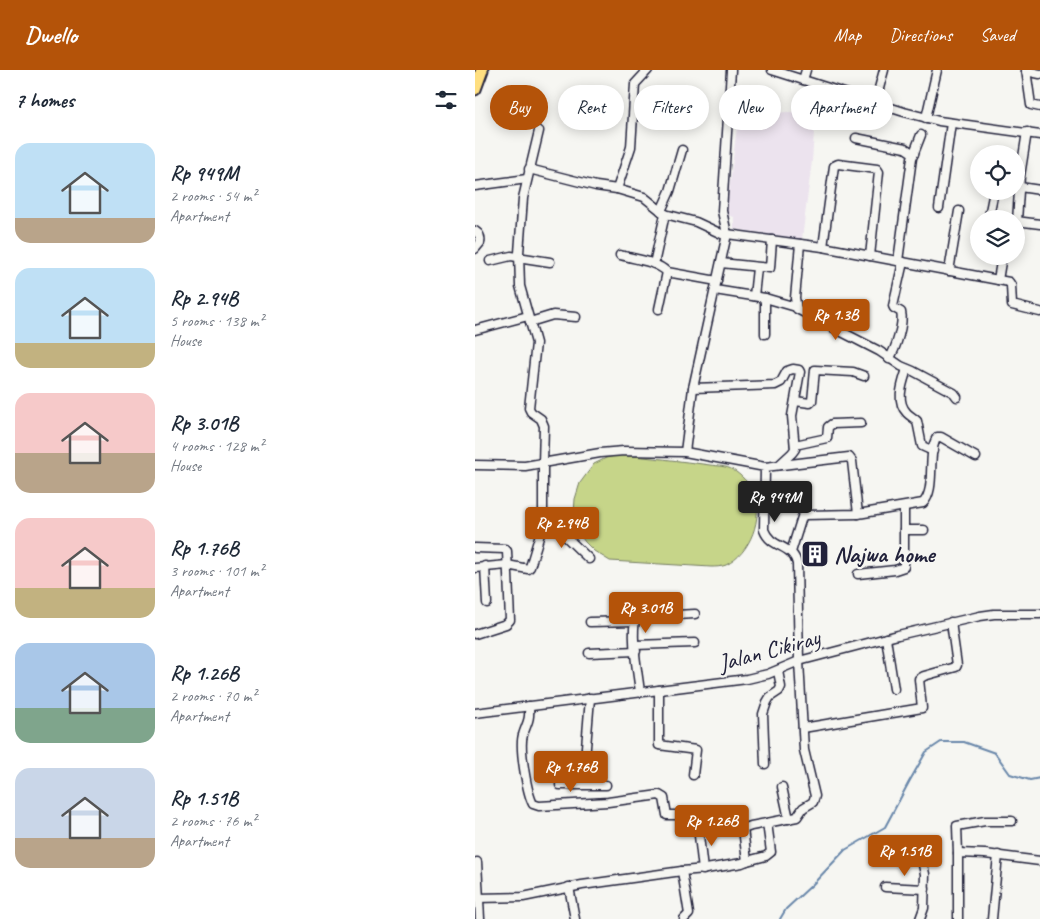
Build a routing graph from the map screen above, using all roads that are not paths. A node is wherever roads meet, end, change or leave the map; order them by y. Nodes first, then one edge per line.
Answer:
1 (482, 70) edge
2 (648, 70) edge
3 (731, 70) edge
4 (772, 70) edge
5 (806, 70) edge
6 (883, 70) edge
7 (937, 70) edge
8 (1026, 71) edge
9 (1040, 74) edge
10 (803, 80) junction
11 (819, 85) edge
12 (879, 85) edge
13 (475, 89) edge
14 (1040, 107) edge
15 (893, 108) edge
16 (926, 118) junction
17 (951, 122) junction
18 (539, 131) dead end
19 (1027, 132) junction
20 (921, 135) dead end
21 (1040, 135) edge
22 (856, 138) dead end
23 (1025, 148) edge
24 (682, 150) dead end
25 (914, 154) junction
26 (529, 168) junction
27 (527, 179) junction
28 (475, 186) edge
29 (1025, 188) edge
30 (617, 189) junction
31 (1040, 190) edge
32 (939, 208) dead end
33 (959, 211) dead end
34 (663, 213) junction
35 (1025, 222) edge
36 (1040, 224) edge
37 (475, 231) edge
38 (727, 235) junction
39 (772, 240) junction
40 (800, 244) junction
41 (823, 247) junction
42 (475, 249) edge
43 (620, 255) dead end
44 (870, 256) junction
45 (519, 257) junction
46 (490, 261) dead end
47 (550, 262) dead end
48 (901, 262) junction
49 (721, 263) junction
50 (655, 264) junction
51 (1000, 265) edge
52 (757, 268) junction
53 (949, 271) junction
54 (667, 272) junction
55 (998, 280) junction
56 (717, 281) junction
57 (715, 290) junction
58 (754, 296) junction
59 (765, 298) junction
60 (796, 307) junction
61 (659, 309) dead end
62 (1040, 312) edge
63 (576, 317) dead end
64 (529, 319) junction
65 (475, 330) edge
66 (765, 334) dead end
67 (889, 359) junction
68 (907, 368) junction
69 (864, 376) dead end
70 (693, 388) junction
71 (957, 397) dead end
72 (795, 401) junction
73 (861, 423) dead end
74 (795, 445) junction
75 (933, 450) junction
76 (685, 452) junction
77 (976, 457) dead end
78 (543, 464) junction
79 (475, 465) edge
80 (779, 465) junction
81 (765, 467) junction
82 (904, 507) junction
83 (858, 514) junction
84 (543, 524) junction
85 (904, 530) junction
86 (924, 530) dead end
87 (475, 548) edge
88 (791, 552) junction
89 (589, 559) dead end
90 (507, 565) junction
91 (485, 566) junction
92 (475, 568) edge
93 (858, 574) dead end
94 (487, 603) dead end
95 (695, 614) dead end
96 (1040, 614) edge
97 (635, 621) junction
98 (590, 622) dead end
99 (951, 622) junction
100 (475, 634) edge
101 (886, 638) junction
102 (695, 643) dead end
103 (636, 648) junction
104 (589, 653) dead end
105 (799, 661) junction
106 (778, 671) junction
107 (894, 689) dead end
108 (659, 690) junction
109 (640, 692) junction
110 (590, 698) junction
111 (529, 706) junction
112 (475, 713) edge
113 (803, 728) junction
114 (765, 764) dead end
115 (693, 775) dead end
116 (583, 784) junction
117 (560, 785) dead end
118 (606, 785) dead end
119 (782, 786) dead end
120 (681, 815) dead end
121 (789, 819) junction
122 (1012, 821) dead end
123 (767, 823) junction
124 (698, 827) dead end
125 (920, 851) dead end
126 (958, 853) junction
127 (998, 855) junction
128 (747, 860) junction
129 (1040, 861) edge
130 (477, 862) dead end
131 (703, 870) junction
132 (682, 871) junction
133 (885, 887) dead end
134 (569, 888) junction
135 (925, 889) junction
136 (477, 898) edge
137 (480, 919) edge
138 (575, 919) edge
139 (684, 919) edge
140 (920, 919) edge
141 (958, 919) edge
142 (991, 919) edge

1 - 13 highway
2 - 30 street
3 - 38 street
4 - 10 street
5 - 10 street
6 - 12 street
7 - 16 street
8 - 9 street
8 - 14 street
10 - 11 street
15 - 16 street
16 - 17 street
17 - 19 street
17 - 32 street
18 - 26 street
19 - 21 street
19 - 23 street
20 - 25 street
22 - 25 street
24 - 34 street
25 - 48 street
26 - 27 street
26 - 30 street
27 - 28 street
27 - 45 street
29 - 31 street
30 - 34 street
33 - 53 street
34 - 38 street
34 - 50 street
35 - 36 street
37 - 42 street
38 - 39 street
38 - 49 street
39 - 40 street
39 - 52 street
40 - 41 street
40 - 60 street
41 - 44 street
41 - 44 street
43 - 50 street
44 - 48 street
45 - 46 street
45 - 47 street
45 - 64 street
48 - 53 street
48 - 67 street
49 - 52 street
49 - 56 street
50 - 54 street
51 - 55 street
52 - 58 street
53 - 55 street
54 - 56 street
54 - 61 street
55 - 62 street
56 - 57 street
57 - 58 street
57 - 70 street
58 - 59 street
59 - 60 street
59 - 66 street
60 - 67 street
63 - 64 street
64 - 65 street
64 - 78 street
67 - 68 street
68 - 71 street
68 - 75 street
69 - 72 street
70 - 72 street
70 - 76 street
72 - 74 street
73 - 74 street
74 - 80 street
75 - 77 street
75 - 82 street
76 - 78 street
76 - 81 street
78 - 79 street
78 - 84 street
80 - 81 street
80 - 83 street
81 - 88 street
82 - 83 street
82 - 85 street
83 - 88 street
84 - 89 street
84 - 90 street
85 - 86 street
85 - 93 street
87 - 90 street
88 - 105 street
90 - 91 street
90 - 100 street
91 - 92 street
91 - 94 street
95 - 97 street
96 - 99 street, Jalan Cikiray
97 - 98 street
97 - 103 street
99 - 101 street, Jalan Cikiray
99 - 113 street
101 - 105 street, Jalan Cikiray
101 - 107 street
102 - 103 street
103 - 104 street
103 - 109 street
105 - 106 street, Jalan Cikiray
105 - 113 street
106 - 108 street, Jalan Cikiray
106 - 114 street
108 - 109 street, Jalan Cikiray
108 - 115 street
109 - 110 street, Jalan Cikiray
110 - 111 street, Jalan Cikiray
110 - 116 street
111 - 112 street, Jalan Cikiray
111 - 120 street
113 - 121 street
116 - 117 street
116 - 118 street
119 - 121 street
121 - 123 street
122 - 126 street
123 - 128 street
123 - 128 street
124 - 131 street
125 - 135 street
126 - 127 street
126 - 141 street
127 - 129 street
127 - 142 street
128 - 131 street
130 - 136 street
131 - 132 street
132 - 134 street
132 - 139 street
133 - 135 street
134 - 136 street
134 - 138 street
135 - 140 street
136 - 137 street

